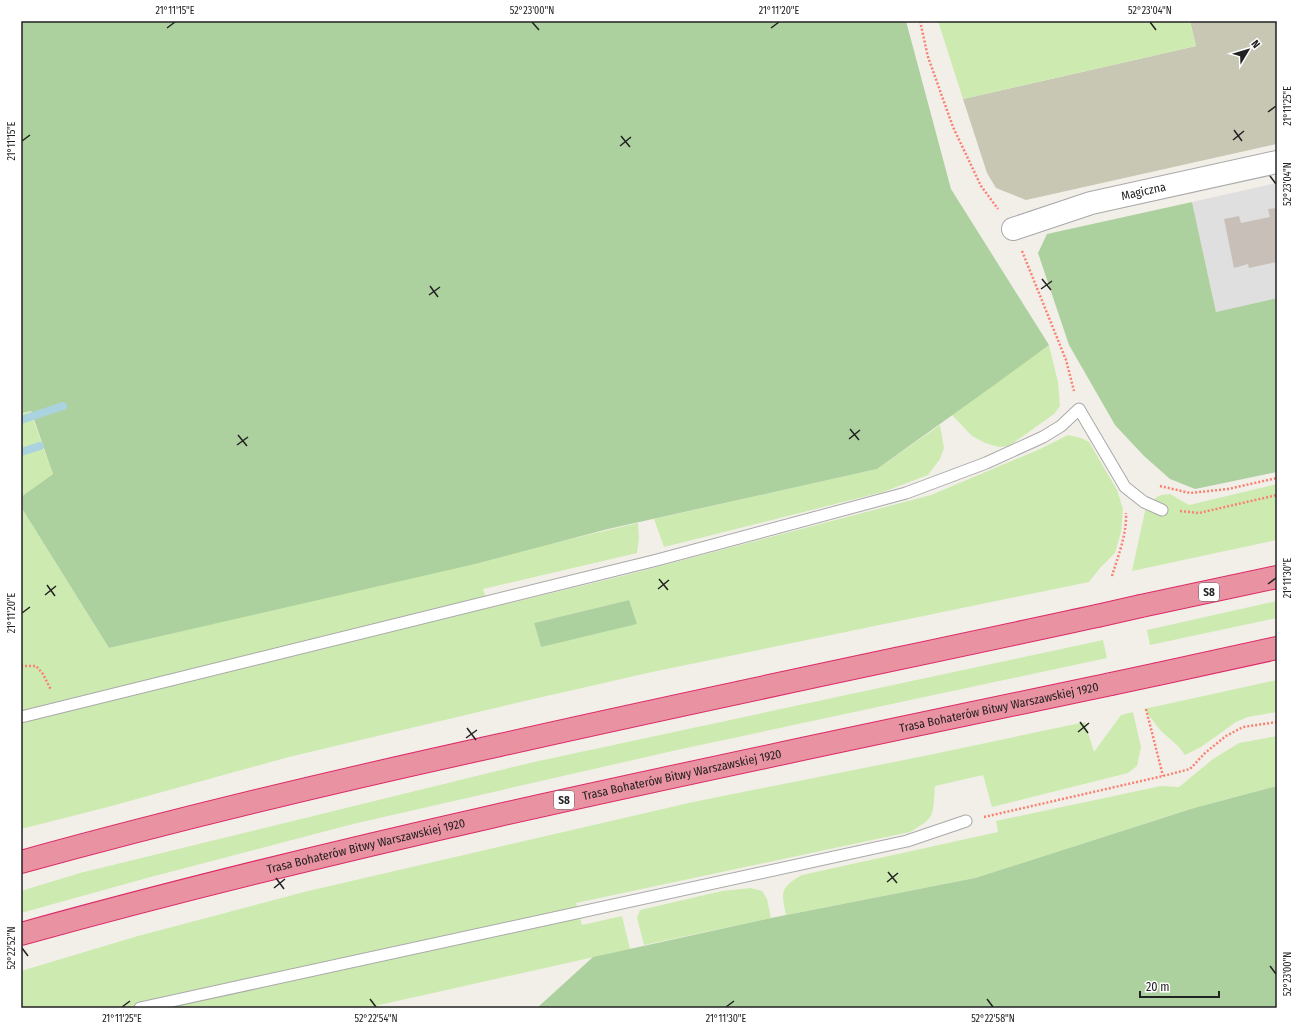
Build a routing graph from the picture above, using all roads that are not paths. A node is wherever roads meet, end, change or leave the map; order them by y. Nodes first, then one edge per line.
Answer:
1 (1277, 162) edge
2 (1013, 229) road end
3 (1162, 510) road end
4 (1277, 577) edge
5 (1277, 648) edge
6 (21, 717) edge
7 (966, 821) road end
8 (21, 862) edge
9 (21, 934) edge
10 (140, 1008) edge

1 - 2 street, Magiczna
3 - 6 lane
4 - 8 highway, S8, bridge
5 - 9 highway, Trasa Bohaterów Bitwy Warszawskiej 1920 / S8, bridge
7 - 10 lane

